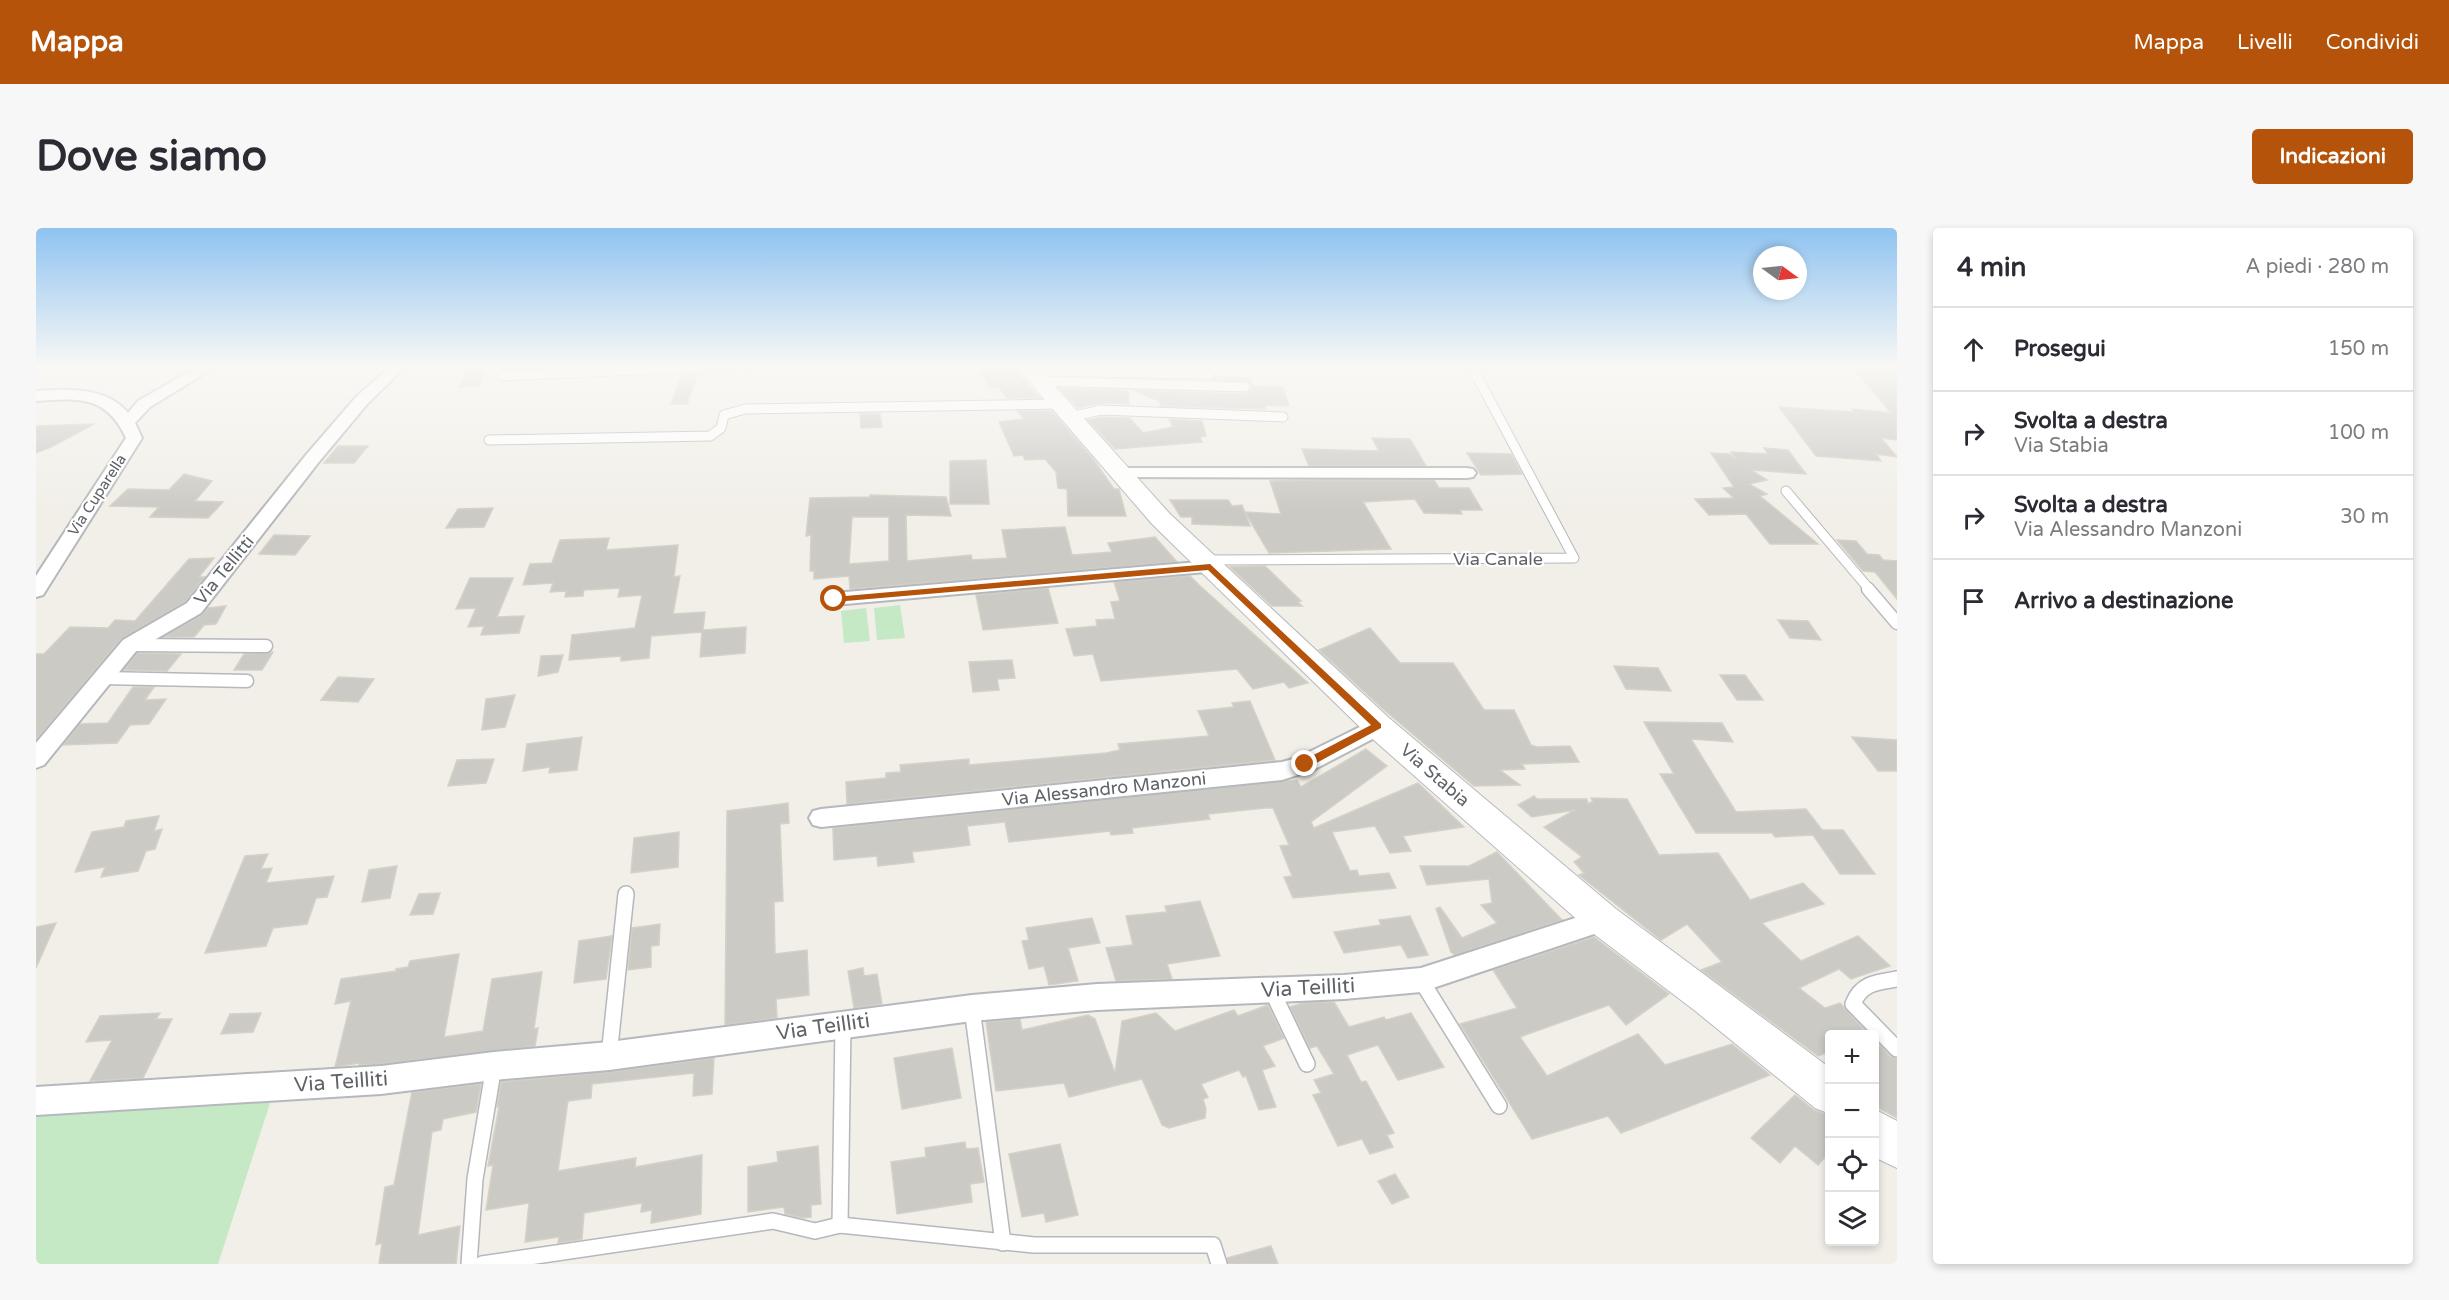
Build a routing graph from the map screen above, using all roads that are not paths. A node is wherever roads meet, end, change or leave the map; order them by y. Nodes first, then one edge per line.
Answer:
1 (122, 413) edge
2 (136, 413) edge
3 (351, 413) edge
4 (730, 413) edge
5 (1068, 413) edge
6 (1188, 413) edge
7 (1497, 413) edge
8 (1283, 417) dead end
9 (128, 422) junction
10 (489, 441) dead end
11 (1119, 473) junction
12 (1467, 473) dead end
13 (1786, 491) dead end
14 (1206, 563) junction
15 (36, 591) edge
16 (834, 599) dead end
17 (1897, 623) edge
18 (130, 645) junction
19 (266, 646) dead end
20 (102, 678) junction
21 (248, 681) dead end
22 (1378, 726) junction
23 (36, 759) edge
24 (821, 818) dead end
25 (626, 894) dead end
26 (1603, 920) junction
27 (1897, 979) edge
28 (1421, 980) junction
29 (1272, 991) junction
30 (972, 1008) junction
31 (843, 1025) junction
32 (1897, 1049) edge
33 (609, 1056) junction
34 (1307, 1064) dead end
35 (494, 1066) junction
36 (1825, 1090) edge
37 (36, 1101) edge
38 (1498, 1106) dead end
39 (1879, 1133) edge
40 (1897, 1147) edge
41 (840, 1225) junction
42 (1003, 1243) junction
43 (469, 1264) edge
44 (482, 1264) edge
45 (1219, 1264) edge

1 - 9 street
2 - 9 street
3 - 18 street, Via Tellitti
4 - 10 lane
5 - 11 main road, Via Stabia
6 - 8 lane
7 - 14 lane, Via Canale
9 - 15 street, Via Cuparella
11 - 12 street
11 - 14 main road, Via Stabia
13 - 17 lane
14 - 16 street
14 - 22 main road, Via Stabia
18 - 19 lane
18 - 20 street, Via Tellitti
20 - 21 lane
20 - 23 street, Via Tellitti
22 - 24 street, Via Alessandro Manzoni
22 - 26 main road, Via Stabia
25 - 33 lane
26 - 28 street, Via Teilliti
26 - 36 main road, Via Stabia
27 - 32 lane
28 - 29 street, Via Teilliti
28 - 38 lane
29 - 30 street, Via Teilliti
29 - 34 lane
30 - 31 street, Via Teilliti
30 - 42 lane
31 - 33 street, Via Teilliti
31 - 41 lane
33 - 35 street, Via Teilliti
35 - 37 street, Via Teilliti
35 - 43 lane
39 - 40 main road
41 - 42 lane
41 - 44 lane
42 - 45 lane

